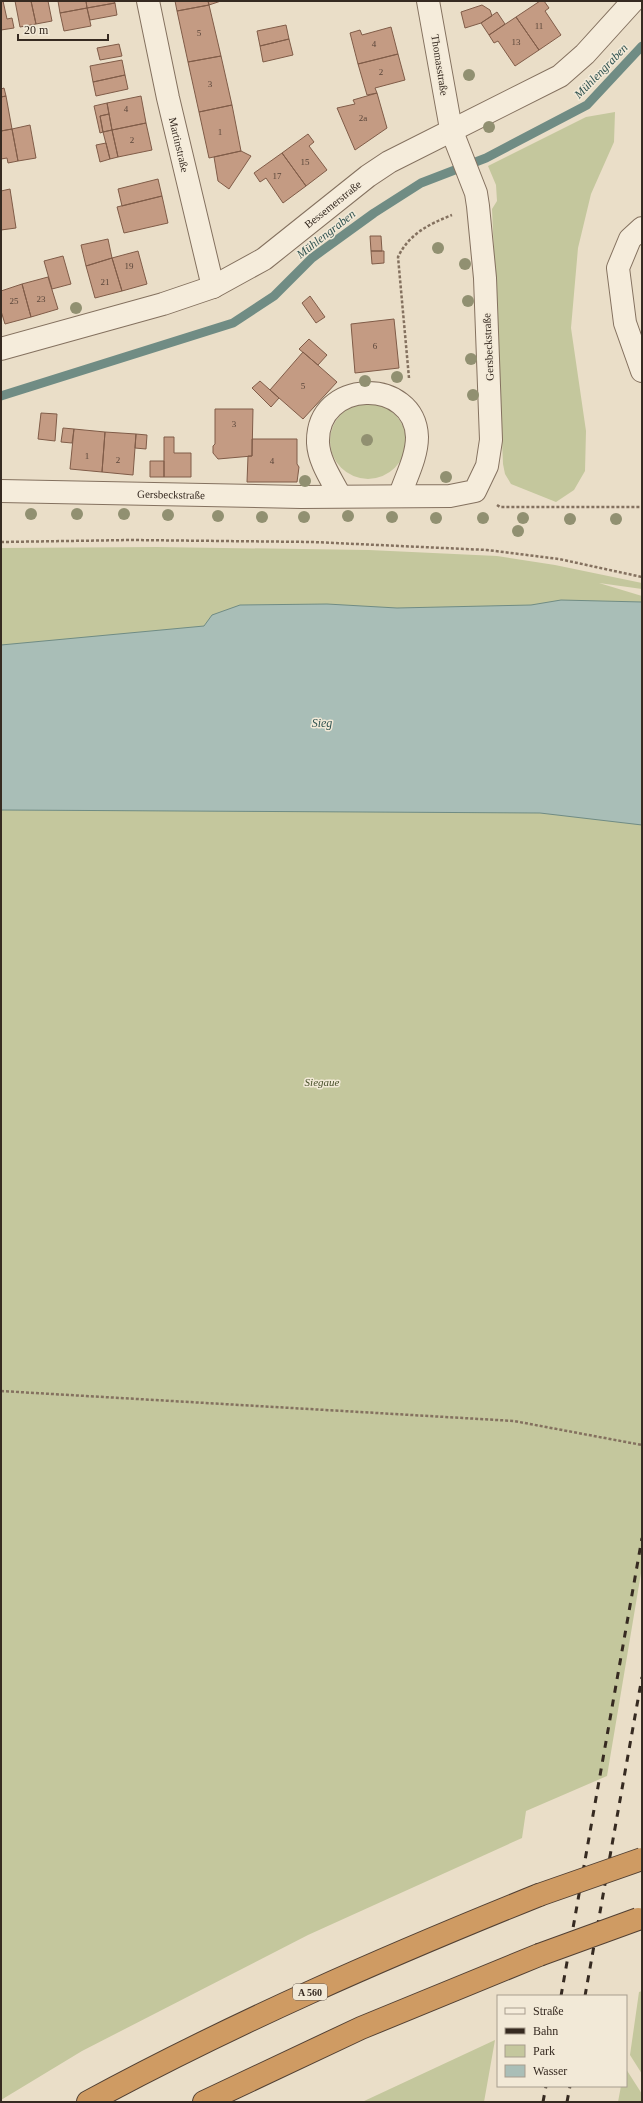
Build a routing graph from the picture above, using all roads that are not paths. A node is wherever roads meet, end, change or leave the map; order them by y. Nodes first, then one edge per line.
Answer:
1 (148, 1) edge
2 (428, 1) edge
3 (632, 1) edge
4 (452, 135) junction
5 (642, 228) edge
6 (213, 287) junction
7 (1, 349) edge
8 (642, 371) edge
9 (1, 491) edge
10 (400, 495) junction
11 (340, 496) junction
12 (642, 1858) edge
13 (640, 1919) edge
14 (88, 2102) edge
15 (204, 2102) edge

1 - 6 street, Martinstraße
2 - 4 street, Thomasstraße
3 - 4 street, Bessemerstraße
4 - 6 street, Bessemerstraße
4 - 10 street, Gersbeckstraße
5 - 8 street
6 - 7 street, Bessemerstraße
9 - 11 street, Gersbeckstraße
10 - 11 street, Gersbeckstraße
10 - 11 street
12 - 14 highway, A 560, bridge
13 - 15 highway, bridge

